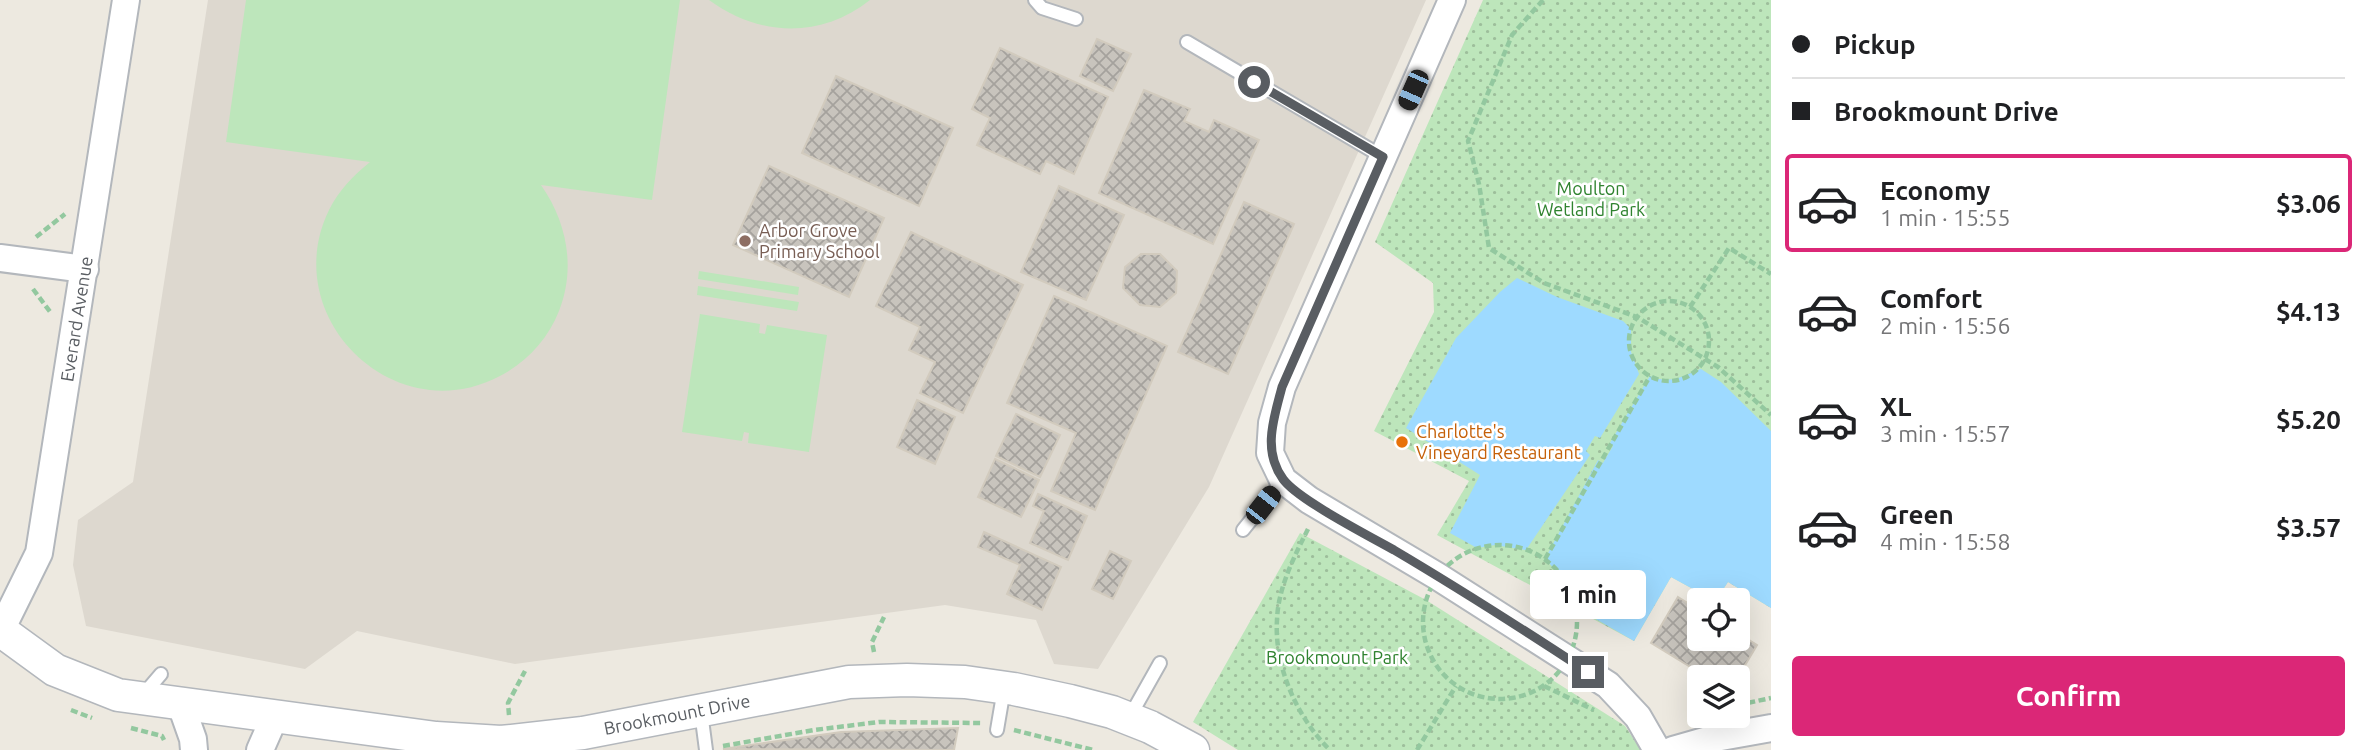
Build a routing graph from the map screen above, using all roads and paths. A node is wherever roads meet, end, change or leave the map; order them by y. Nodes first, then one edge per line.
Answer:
1 (126, 0) edge
2 (1035, 0) edge
3 (1452, 0) edge
4 (1543, 0) edge
5 (1076, 19) dead end
6 (1187, 42) dead end
7 (1383, 157) junction
8 (69, 211) dead end
9 (12, 260) edge
10 (85, 269) junction
11 (1771, 274) edge
12 (1690, 307) junction
13 (1637, 317) junction
14 (1705, 358) junction
15 (1650, 376) junction
16 (1771, 415) edge
17 (1283, 480) junction
18 (1309, 526) dead end
19 (1243, 530) dead end
20 (1545, 559) dead end
21 (0, 630) edge
22 (1160, 663) dead end
23 (161, 674) dead end
24 (1001, 682) junction
25 (1456, 686) dead end
26 (1544, 686) dead end
27 (140, 698) junction
28 (1771, 698) edge
29 (1750, 702) edge
30 (181, 705) junction
31 (701, 710) junction
32 (1605, 715) dead end
33 (275, 716) junction
34 (1128, 719) junction
35 (997, 728) junction
36 (1771, 728) edge
37 (583, 742) edge
38 (706, 749) edge
39 (194, 750) edge
40 (260, 750) edge
41 (1093, 750) edge
42 (1194, 750) edge
43 (1330, 750) edge
44 (1418, 750) edge
45 (1657, 750) edge
46 (1673, 750) edge

1 - 10 street, Everard Avenue
2 - 5 lane
3 - 7 street
4 - 13 path
6 - 7 lane
7 - 17 street
8 - 9 path
9 - 10 street
10 - 21 street, Everard Avenue
11 - 12 path
12 - 13 path
12 - 14 path
13 - 14 path
13 - 15 path
14 - 15 path
14 - 16 path
15 - 20 path
17 - 19 lane
17 - 45 street
18 - 43 path
21 - 27 street, Brookmount Drive
22 - 34 lane
23 - 27 lane
24 - 31 street, Brookmount Drive
24 - 34 street, Brookmount Drive
24 - 35 lane
25 - 44 path
26 - 32 path
27 - 30 street, Brookmount Drive
28 - 29 path
30 - 33 street, Brookmount Drive
30 - 39 street
31 - 37 street, Brookmount Drive
31 - 38 lane
33 - 37 street, Brookmount Drive
33 - 40 street
34 - 42 street, Brookmount Drive
35 - 38 path
35 - 41 path
36 - 46 street

